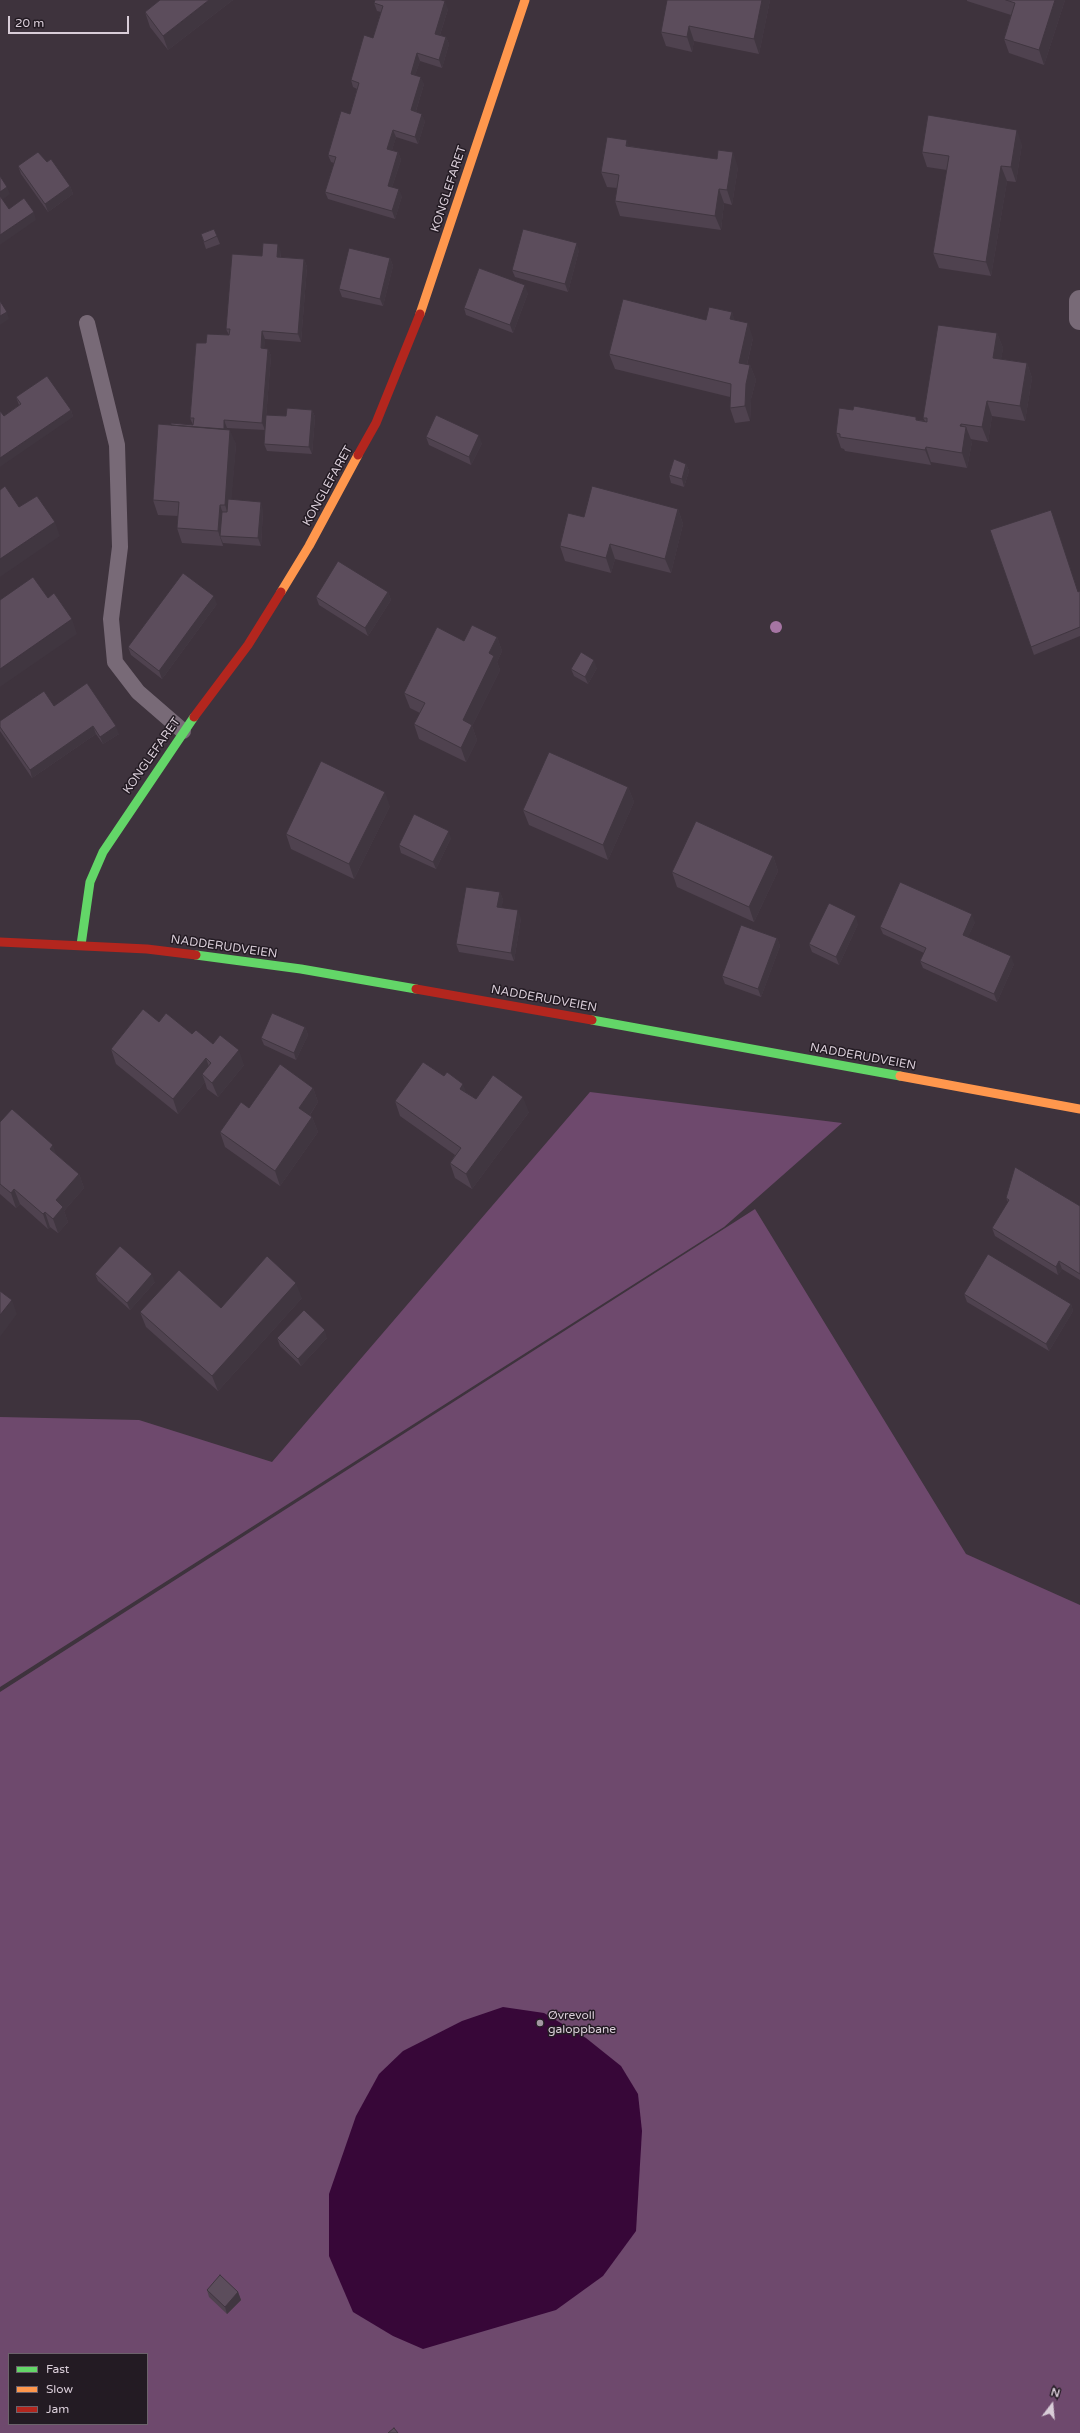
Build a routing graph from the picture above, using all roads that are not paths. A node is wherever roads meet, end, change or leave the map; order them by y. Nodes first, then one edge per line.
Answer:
1 (525, 0) edge
2 (1080, 301) edge
3 (1080, 319) edge
4 (87, 323) dead end
5 (183, 731) junction
6 (0, 942) edge
7 (81, 945) junction
8 (1080, 1109) edge

1 - 5 main road, KONGLEFARET
2 - 3 street
4 - 5 lane
5 - 7 main road, KONGLEFARET
6 - 7 main road, NADDERUDVEIEN
7 - 8 main road, NADDERUDVEIEN

